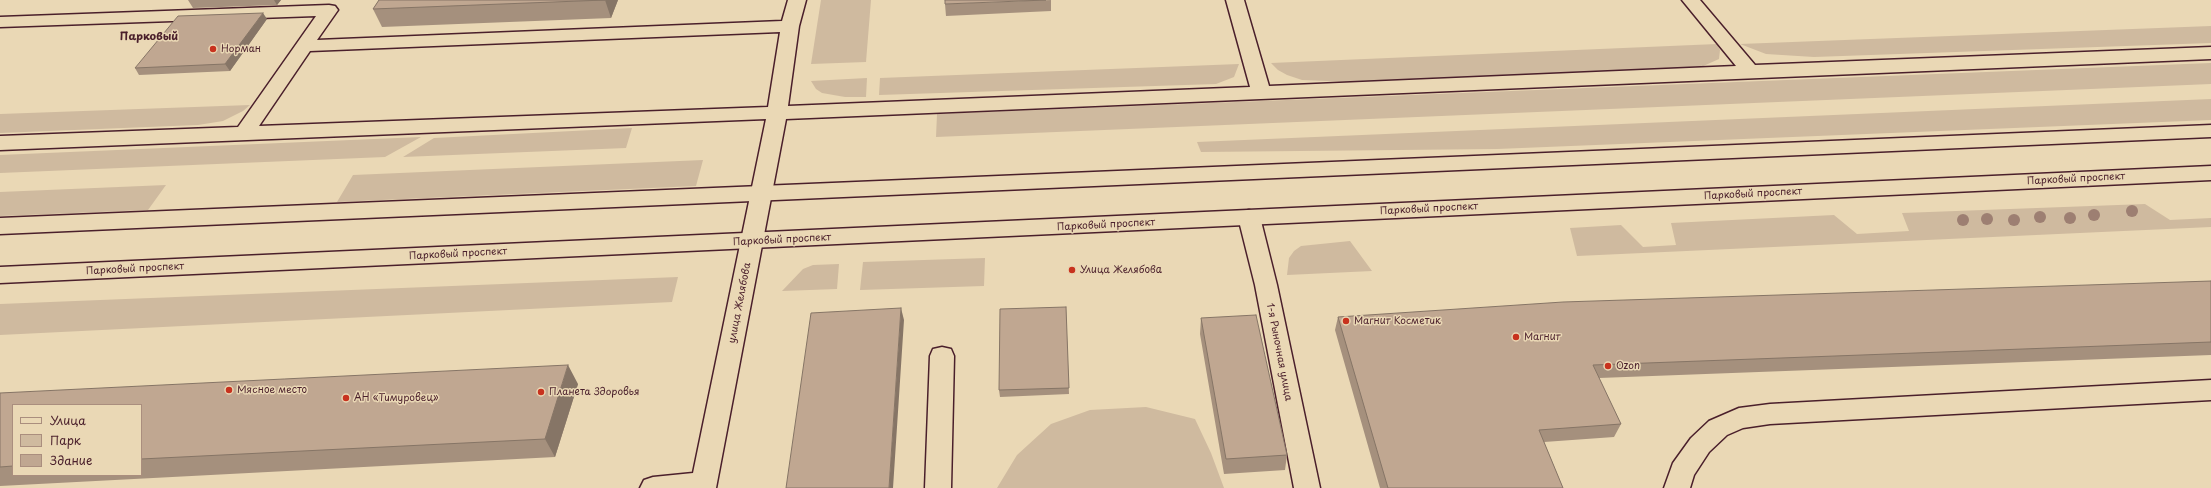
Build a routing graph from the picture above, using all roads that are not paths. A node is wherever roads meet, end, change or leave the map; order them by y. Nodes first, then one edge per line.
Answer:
1 (797, 0) edge
2 (1235, 0) edge
3 (1691, 0) edge
4 (0, 22) edge
5 (790, 26) junction
6 (304, 46) junction
7 (2211, 52) edge
8 (1750, 71) junction
9 (1261, 93) junction
10 (778, 114) junction
11 (2211, 131) edge
12 (244, 133) junction
13 (0, 143) edge
14 (2211, 173) edge
15 (762, 192) junction
16 (1249, 217) junction
17 (0, 226) edge
18 (752, 241) junction
19 (0, 275) edge
20 (942, 356) dead end
21 (2211, 390) edge
22 (704, 485) edge
23 (653, 488) edge
24 (938, 488) edge
25 (1307, 488) edge
26 (1677, 488) edge

1 - 5 main road, улица Желябова
2 - 9 main road
3 - 8 main road
4 - 6 main road
5 - 6 main road
5 - 10 main road, улица Желябова
6 - 12 main road
7 - 8 main road
8 - 9 main road
9 - 10 main road
10 - 12 main road
10 - 15 main road, улица Желябова
11 - 15 main road
12 - 13 main road
14 - 16 main road, Парковый проспект
15 - 17 main road
15 - 18 main road, улица Желябова
16 - 18 main road, Парковый проспект
16 - 25 main road, 1-я Рыночная улица
18 - 19 main road, Парковый проспект
18 - 22 main road, улица Желябова
20 - 24 main road
21 - 26 main road
22 - 23 main road

